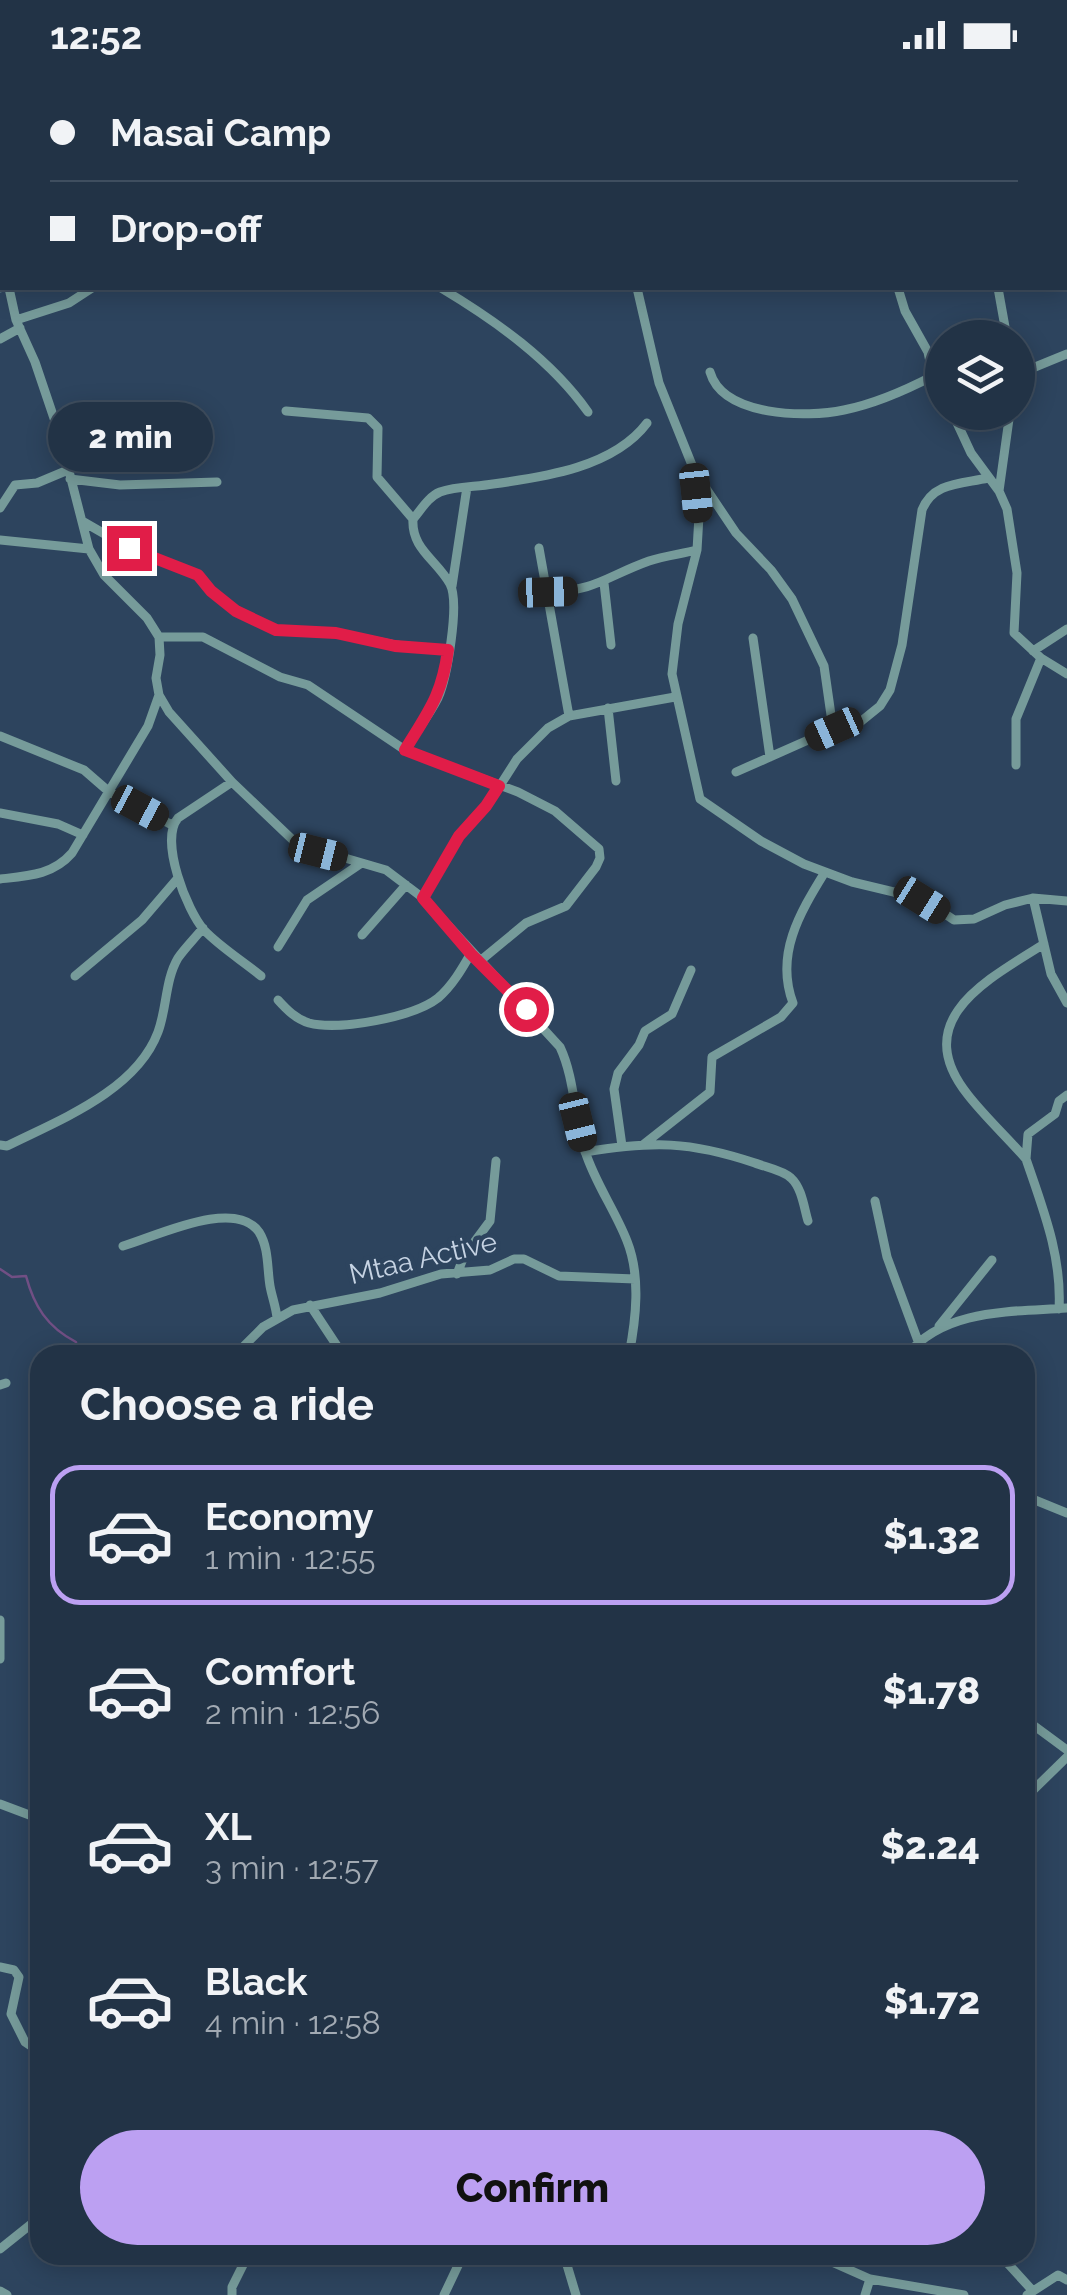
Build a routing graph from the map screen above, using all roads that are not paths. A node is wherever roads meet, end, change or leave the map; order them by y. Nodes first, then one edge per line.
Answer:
1 (5, 290) edge
2 (89, 290) edge
3 (444, 290) edge
4 (637, 290) edge
5 (899, 290) edge
6 (998, 290) edge
7 (1004, 320) edge
8 (18, 324) junction
9 (0, 339) edge
10 (925, 347) edge
11 (1067, 354) edge
12 (1035, 367) edge
13 (710, 372) dead end
14 (925, 379) edge
15 (286, 411) dead end
16 (588, 412) dead end
17 (647, 423) dead end
18 (960, 430) edge
19 (1007, 430) edge
20 (694, 470) junction
21 (69, 475) junction
22 (988, 478) junction
23 (216, 482) dead end
24 (467, 487) junction
25 (999, 491) junction
26 (0, 508) edge
27 (413, 519) junction
28 (82, 521) junction
29 (0, 540) edge
30 (90, 548) junction
31 (539, 548) dead end
32 (697, 550) junction
33 (604, 583) junction
34 (452, 586) junction
35 (548, 592) junction
36 (1067, 628) edge
37 (158, 637) junction
38 (753, 638) dead end
39 (611, 645) dead end
40 (448, 650) junction
41 (1037, 655) junction
42 (1067, 674) edge
43 (159, 695) junction
44 (675, 697) junction
45 (608, 708) junction
46 (569, 716) junction
47 (834, 729) junction
48 (0, 736) edge
49 (405, 750) junction
50 (770, 757) junction
51 (1016, 765) dead end
52 (736, 772) dead end
53 (616, 781) dead end
54 (232, 782) junction
55 (499, 786) junction
56 (107, 790) junction
57 (0, 813) edge
58 (172, 826) junction
59 (84, 834) junction
60 (360, 864) junction
61 (824, 872) junction
62 (178, 878) junction
63 (0, 879) edge
64 (406, 885) junction
65 (423, 898) junction
66 (1033, 898) junction
67 (1067, 900) edge
68 (202, 928) junction
69 (362, 935) dead end
70 (1044, 944) junction
71 (278, 948) dead end
72 (471, 954) junction
73 (480, 962) junction
74 (691, 970) dead end
75 (75, 976) dead end
76 (261, 976) dead end
77 (278, 1000) dead end
78 (1067, 1003) edge
79 (1067, 1095) edge
80 (644, 1144) junction
81 (0, 1145) edge
82 (622, 1146) junction
83 (586, 1152) junction
84 (1026, 1159) junction
85 (496, 1162) dead end
86 (874, 1202) dead end
87 (808, 1221) dead end
88 (124, 1246) dead end
89 (992, 1260) dead end
90 (456, 1274) junction
91 (635, 1279) junction
92 (310, 1305) junction
93 (1063, 1308) edge
94 (278, 1318) junction
95 (937, 1328) junction
96 (918, 1341) junction
97 (247, 1345) edge
98 (336, 1345) edge
99 (632, 1345) edge
100 (915, 1345) edge
101 (1035, 1500) edge
102 (1067, 1513) edge
103 (0, 1620) edge
104 (0, 1659) edge
105 (1035, 1727) edge
106 (1067, 1754) edge
107 (1035, 1788) edge
108 (0, 1804) edge
109 (30, 1816) edge
110 (0, 1967) edge
111 (30, 2045) edge
112 (30, 2225) edge
113 (0, 2249) edge
114 (243, 2265) edge
115 (459, 2265) edge
116 (567, 2265) edge
117 (838, 2265) edge
118 (1008, 2265) edge
119 (870, 2279) junction
120 (1067, 2280) edge
121 (0, 2291) edge
122 (1029, 2292) edge
123 (7, 2295) edge
124 (232, 2295) edge
125 (444, 2295) edge
126 (576, 2295) edge
127 (865, 2295) edge
128 (964, 2295) edge

1 - 8 street
2 - 8 street
3 - 16 street
4 - 20 street
5 - 10 street
6 - 7 street
8 - 9 street
8 - 21 street
11 - 12 street
13 - 14 street
15 - 27 street
17 - 24 street
18 - 22 street
19 - 25 street
20 - 32 street
20 - 47 street
21 - 23 street
21 - 26 street
21 - 28 street
22 - 25 street
22 - 47 street
24 - 27 street
24 - 34 street
25 - 41 street
27 - 34 street
28 - 30 street
28 - 40 street
29 - 30 street
30 - 37 street
31 - 35 street
32 - 33 street
32 - 44 street
33 - 35 street
33 - 39 street
34 - 40 street
35 - 46 street
36 - 41 street
37 - 43 street
37 - 49 street
38 - 50 street
40 - 49 street
41 - 42 street
41 - 51 street
43 - 54 street
43 - 56 street
44 - 45 street
44 - 61 street
45 - 46 street
45 - 53 street
46 - 55 street
47 - 50 street
48 - 56 street
49 - 55 street
50 - 52 street
54 - 58 street
54 - 60 street
55 - 65 street
55 - 73 street
56 - 58 street
56 - 59 street
57 - 59 street
58 - 62 street
59 - 63 street
60 - 64 street
60 - 71 street
61 - 66 street
61 - 80 street
62 - 68 street
62 - 75 street
64 - 65 street
64 - 69 street
65 - 72 street
66 - 67 street
66 - 70 street
68 - 76 street
68 - 81 street
70 - 78 street
70 - 84 street
72 - 73 street
72 - 77 street
73 - 83 street
74 - 82 street
79 - 84 street
80 - 82 street
80 - 87 street
82 - 83 street
83 - 91 street
84 - 93 street
85 - 90 street
86 - 96 street
88 - 94 street
89 - 95 street
90 - 91 street, Mtaa Active
90 - 92 street, Mtaa Active
91 - 99 street
92 - 94 street, Mtaa Active
92 - 98 street
93 - 95 street
94 - 97 street, Mtaa Active
95 - 96 street
96 - 100 street
101 - 102 street
103 - 104 street
105 - 106 street
106 - 107 street
108 - 109 street
110 - 111 street
112 - 113 street
114 - 124 street
115 - 125 street
116 - 126 street
117 - 119 street
118 - 122 street
119 - 127 street
119 - 128 street
120 - 122 street
121 - 123 street

